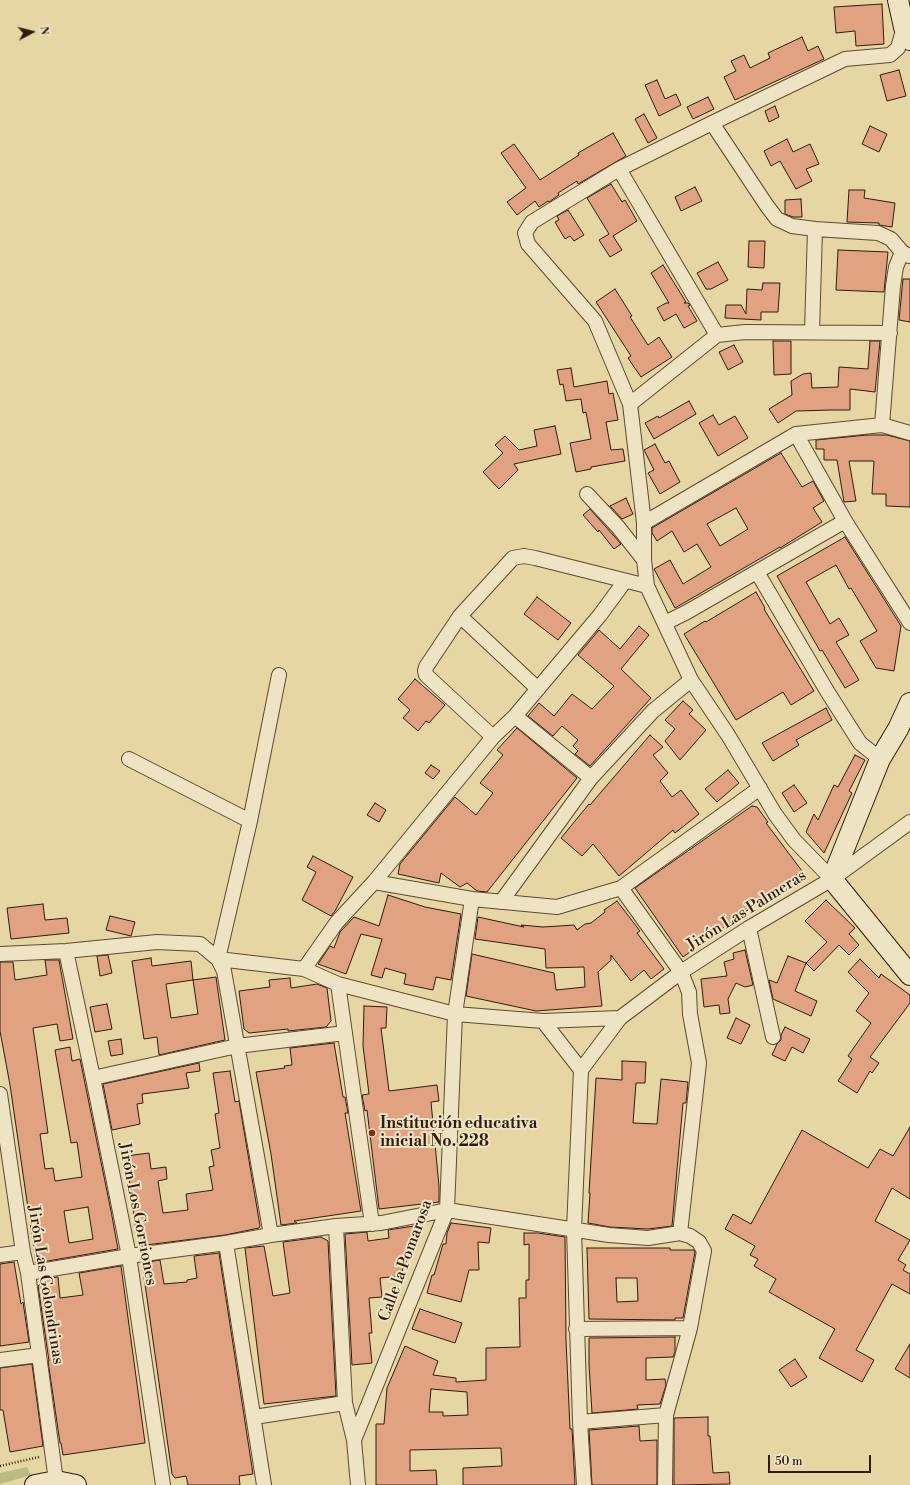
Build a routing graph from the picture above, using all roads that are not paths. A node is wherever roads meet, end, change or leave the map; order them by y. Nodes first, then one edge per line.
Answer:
1 (898, 0) edge
2 (908, 29) edge
3 (712, 123) junction
4 (619, 169) junction
5 (815, 229) junction
6 (906, 255) edge
7 (812, 332) junction
8 (890, 333) junction
9 (717, 335) junction
10 (630, 404) junction
11 (882, 425) junction
12 (910, 433) edge
13 (796, 434) junction
14 (587, 494) dead end
15 (846, 521) junction
16 (644, 523) junction
17 (644, 560) junction
18 (757, 572) junction
19 (625, 581) junction
20 (647, 586) junction
21 (460, 616) junction
22 (665, 623) junction
23 (910, 623) edge
24 (279, 675) dead end
25 (691, 680) junction
26 (538, 688) junction
27 (910, 703) edge
28 (515, 716) junction
29 (493, 737) junction
30 (129, 759) dead end
31 (880, 759) junction
32 (591, 778) junction
33 (760, 788) junction
34 (250, 821) junction
35 (910, 822) edge
36 (832, 879) junction
37 (374, 882) junction
38 (621, 888) junction
39 (472, 899) junction
40 (501, 902) junction
41 (749, 928) junction
42 (66, 951) junction
43 (0, 954) edge
44 (218, 958) junction
45 (304, 969) junction
46 (680, 972) junction
47 (909, 972) edge
48 (338, 984) junction
49 (455, 1014) junction
50 (620, 1018) junction
51 (544, 1021) junction
52 (345, 1033) junction
53 (773, 1037) dead end
54 (237, 1046) junction
55 (581, 1070) junction
56 (93, 1078) junction
57 (0, 1094) edge
58 (447, 1210) junction
59 (372, 1224) junction
60 (336, 1226) junction
61 (574, 1229) junction
62 (680, 1233) junction
63 (271, 1235) junction
64 (226, 1243) junction
65 (23, 1252) junction
66 (0, 1254) edge
67 (129, 1256) junction
68 (28, 1273) junction
69 (690, 1328) junction
70 (576, 1329) junction
71 (39, 1355) junction
72 (0, 1360) edge
73 (345, 1404) junction
74 (666, 1416) junction
75 (254, 1417) junction
76 (580, 1422) junction
77 (354, 1440) junction
78 (56, 1481) junction
79 (35, 1485) edge
80 (76, 1485) edge
81 (164, 1485) edge
82 (264, 1485) edge
83 (358, 1485) edge
84 (584, 1485) edge
85 (665, 1485) edge

1 - 2 main road
2 - 3 street
3 - 4 street
3 - 5 street
4 - 9 street
4 - 10 street
5 - 6 street
5 - 7 street
6 - 8 street
7 - 8 street
7 - 9 street
8 - 11 street
9 - 10 street
10 - 16 street
11 - 12 street
11 - 13 street
13 - 15 street
13 - 16 street
14 - 17 street
15 - 18 street
15 - 23 street
16 - 17 street
17 - 20 street
18 - 22 street
18 - 31 street
19 - 20 street
19 - 21 street
19 - 26 street
20 - 22 street
21 - 26 street
21 - 29 street
22 - 25 street
24 - 34 street
25 - 32 street
25 - 33 street
26 - 28 street
27 - 31 main road
28 - 29 street
28 - 32 street
29 - 37 street
30 - 34 street
31 - 36 main road
32 - 40 street
33 - 36 street
33 - 38 street
34 - 44 street
35 - 36 street, Jirón Las Palmeras
36 - 41 street, Jirón Las Palmeras
36 - 47 main road
37 - 39 street
37 - 45 street
38 - 40 street
38 - 46 street
39 - 40 street
39 - 49 street, Calle la Pomarosa
41 - 46 street, Jirón Las Palmeras
41 - 53 street
42 - 43 street
42 - 44 street
42 - 56 street, Jirón Los Gorriones
44 - 45 street
44 - 54 street
45 - 48 street
46 - 50 street, Jirón Las Palmeras
46 - 62 street
48 - 49 street
48 - 52 street
49 - 51 street
49 - 58 street, Calle la Pomarosa
50 - 51 street
50 - 55 street, Jirón Las Palmeras
51 - 55 street
52 - 54 street
52 - 59 street
54 - 56 street
54 - 63 street
55 - 61 street
56 - 67 street, Jirón Los Gorriones
57 - 65 street, Jirón Las Golondrinas
58 - 59 street
58 - 61 street
58 - 77 street, Calle la Pomarosa
59 - 60 street
60 - 63 street
60 - 73 street
61 - 62 street
61 - 70 street
62 - 69 street
63 - 64 street
64 - 67 street
64 - 75 street
65 - 66 street
65 - 68 street, Jirón Las Golondrinas
67 - 68 street
67 - 81 street, Jirón Los Gorriones
68 - 71 street, Jirón Las Golondrinas
69 - 70 street
69 - 74 street
70 - 76 street
71 - 72 street
71 - 78 street, Jirón Las Golondrinas
73 - 75 street
73 - 77 street
74 - 76 street
74 - 85 street
75 - 82 street
76 - 84 street
77 - 83 street
78 - 79 main road
78 - 80 main road

